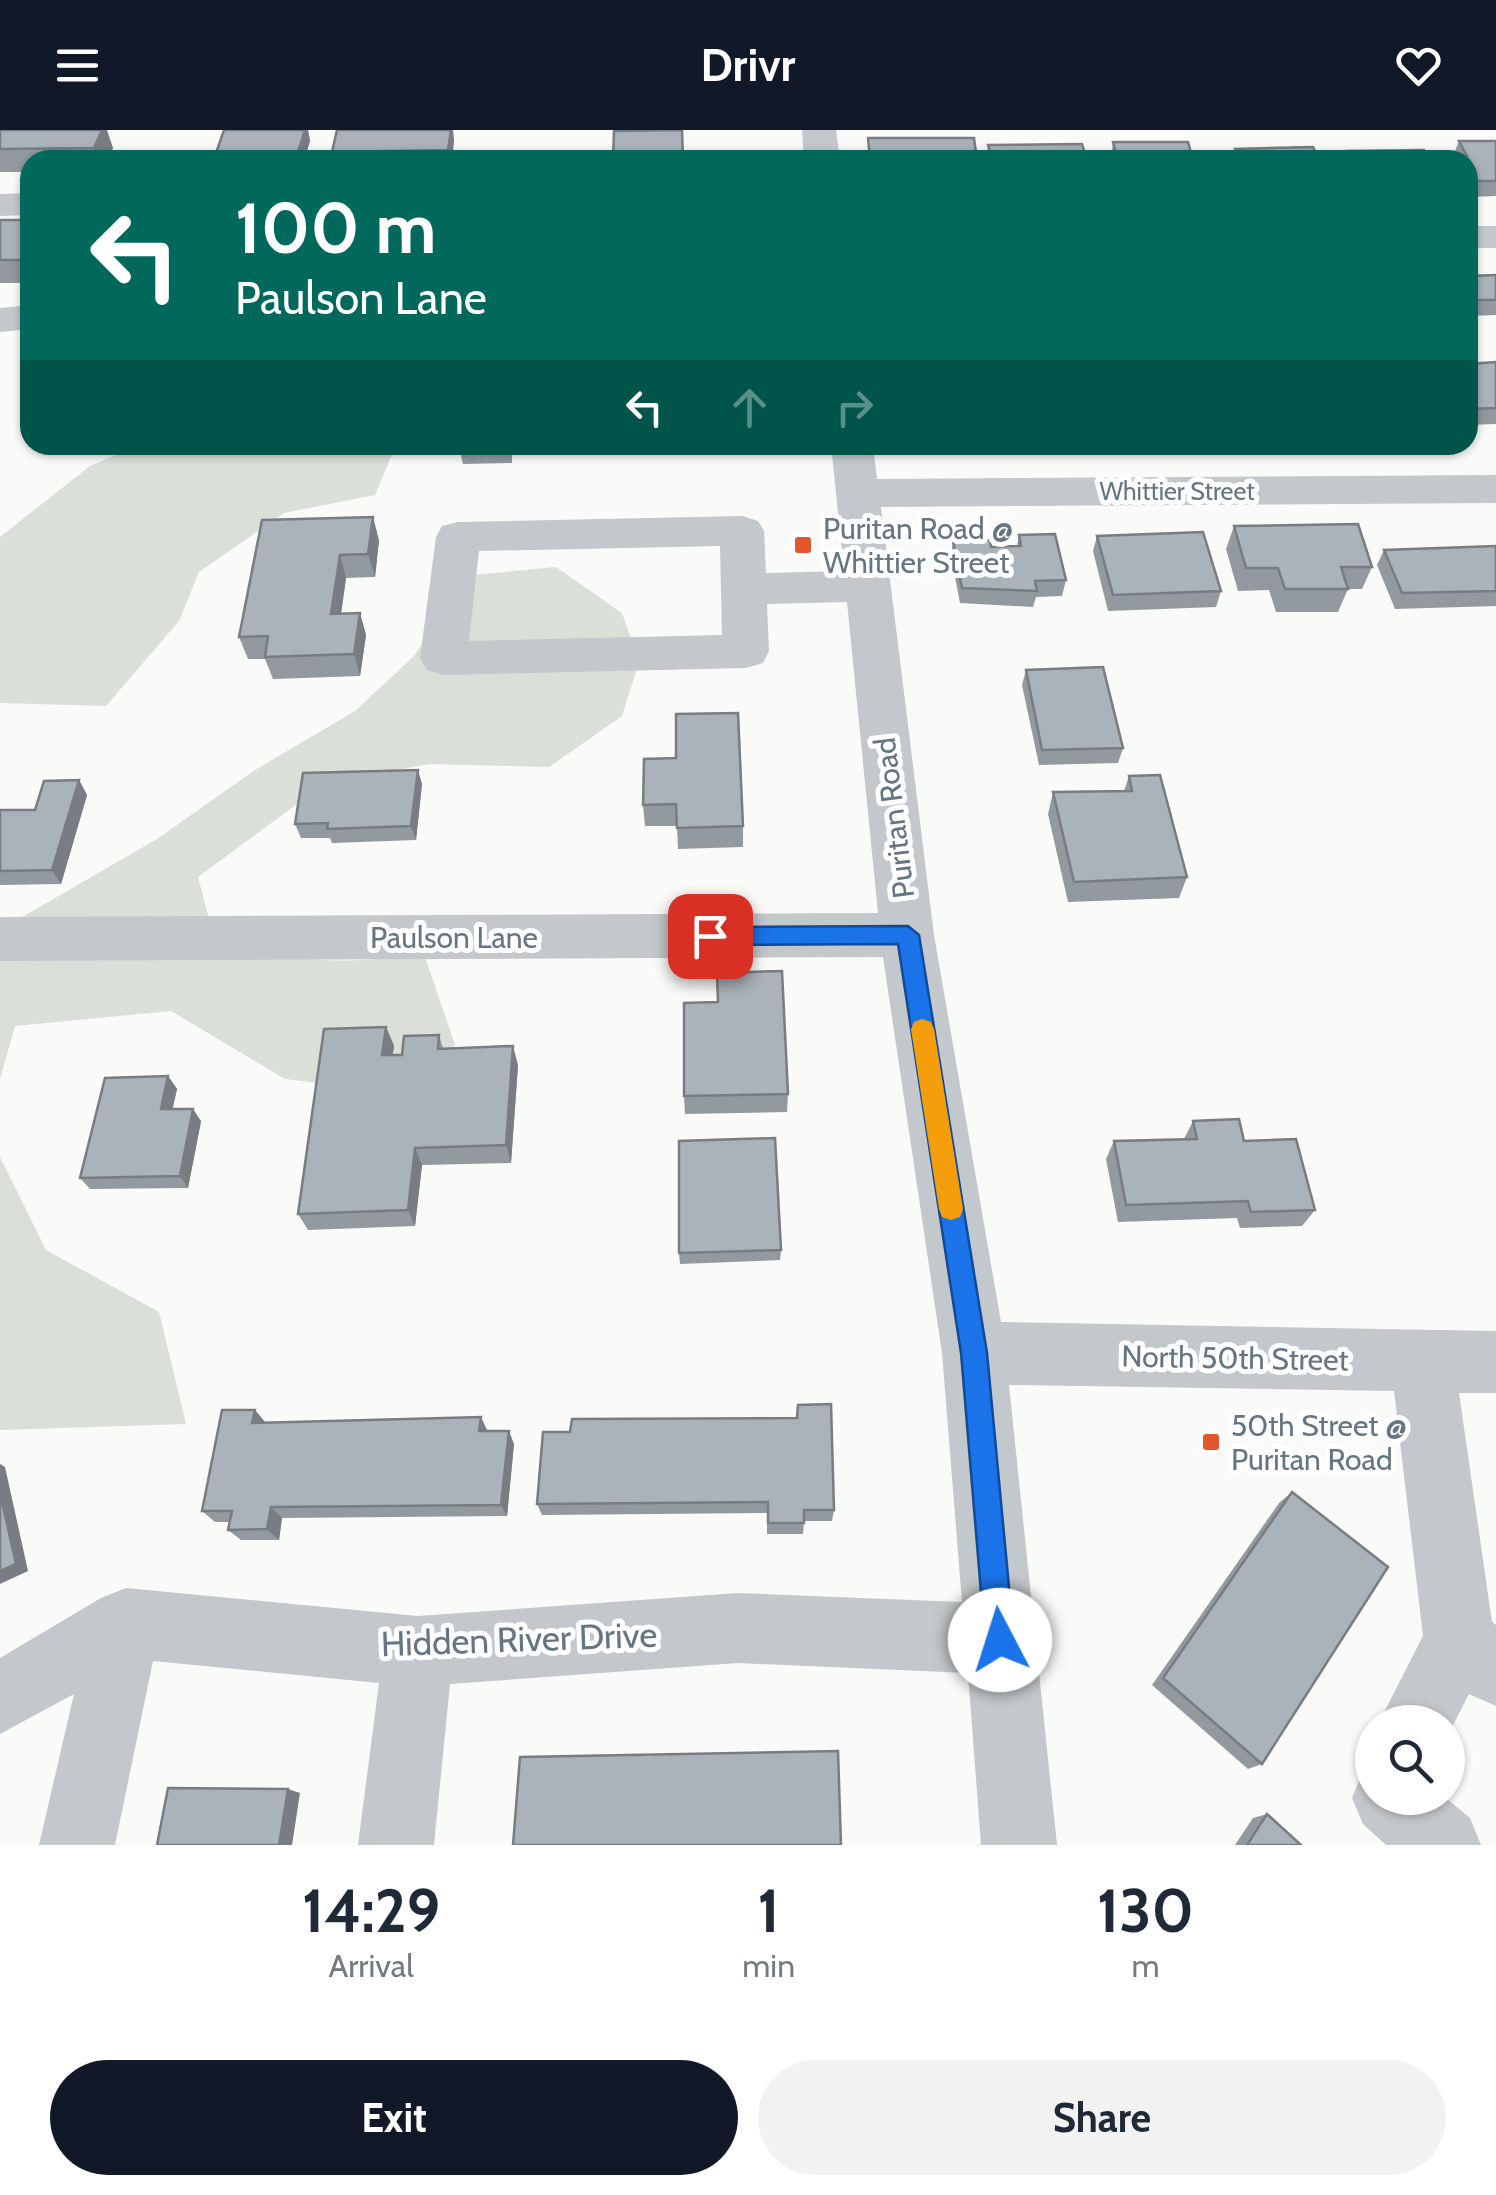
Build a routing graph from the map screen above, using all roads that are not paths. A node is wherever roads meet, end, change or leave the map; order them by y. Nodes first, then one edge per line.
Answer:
1 (854, 469) edge
2 (1496, 489) edge
3 (868, 586) junction
4 (744, 589) junction
5 (908, 935) junction
6 (0, 939) edge
7 (974, 1353) junction
8 (1424, 1362) junction
9 (1496, 1362) edge
10 (126, 1623) junction
11 (1000, 1640) junction
12 (418, 1651) junction
13 (1478, 1656) edge
14 (0, 1698) edge
15 (1431, 1705) edge
16 (1408, 1815) edge
17 (77, 1845) edge
18 (396, 1845) edge
19 (1020, 1845) edge
20 (1443, 1845) edge

1 - 2 street, Whittier Street
1 - 3 street, Puritan Road
3 - 4 street
3 - 5 street, Puritan Road
4 - 4 street
5 - 6 street, Paulson Lane
5 - 7 street, Puritan Road
7 - 8 street, North 50th Street
7 - 11 street, Puritan Road
8 - 9 street, North 50th Street
8 - 13 street
10 - 12 street, Hidden River Drive
10 - 14 street
10 - 17 street
11 - 12 street, Hidden River Drive
11 - 19 street, Puritan Road
12 - 18 street
13 - 15 street
16 - 20 street

